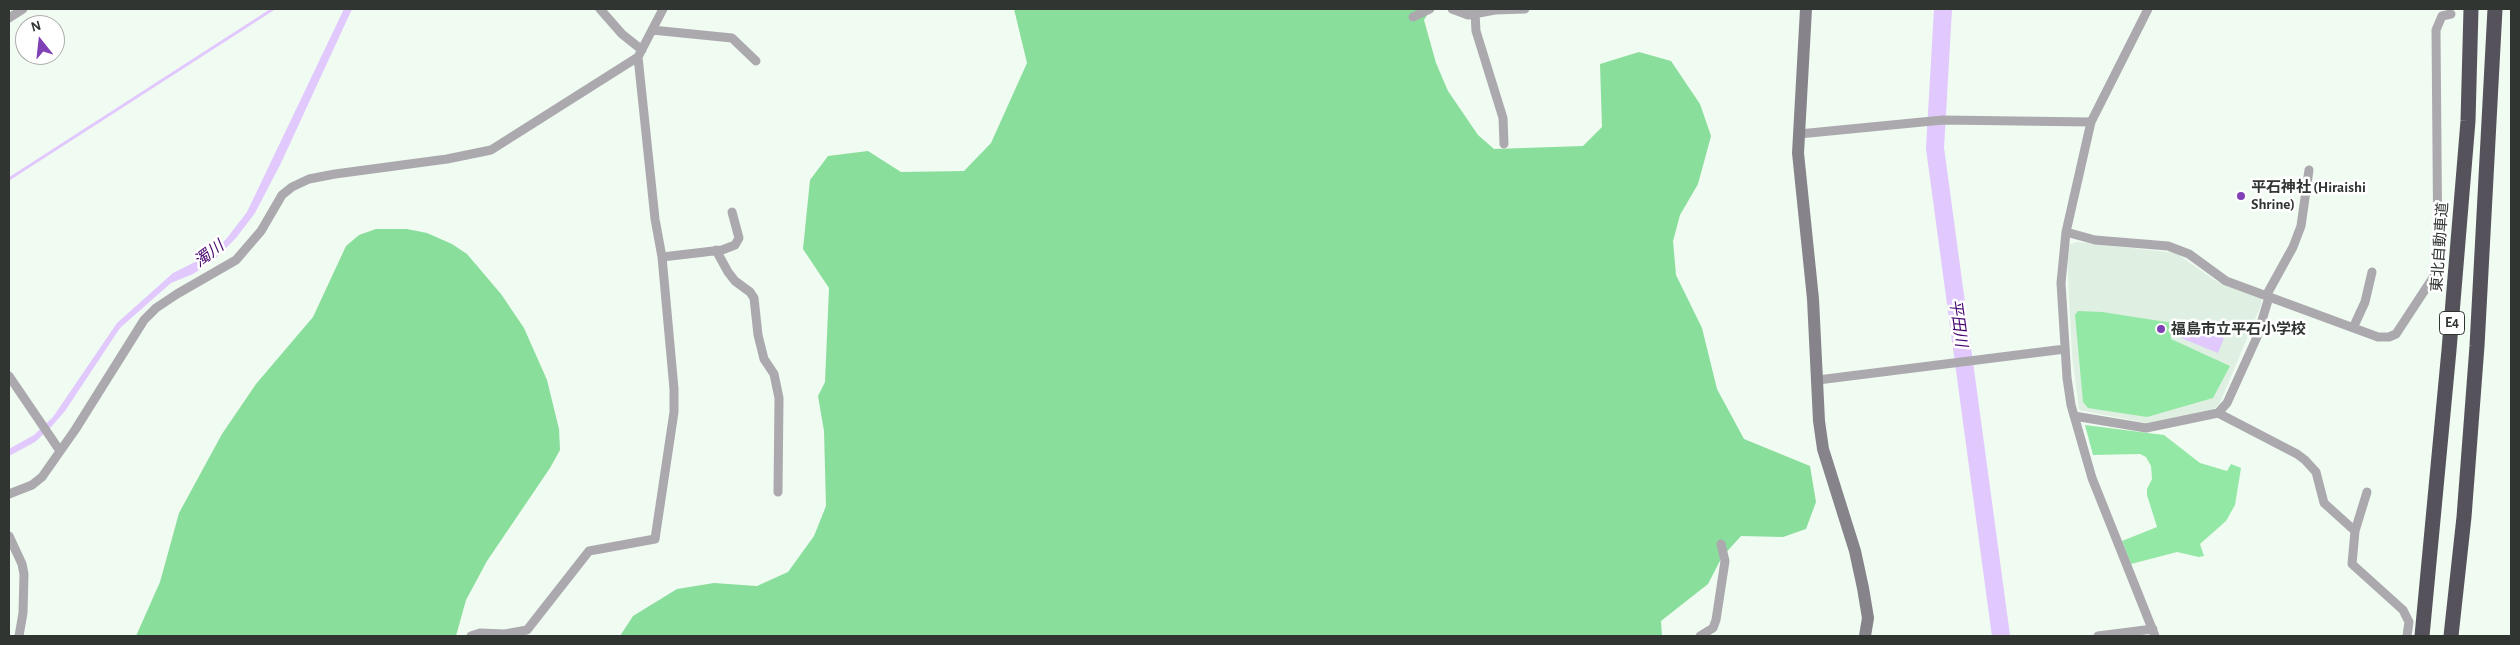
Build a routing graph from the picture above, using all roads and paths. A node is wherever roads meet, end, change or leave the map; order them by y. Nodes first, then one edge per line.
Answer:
1 (24, 9) edge
2 (600, 9) edge
3 (662, 9) edge
4 (1430, 9) edge
5 (1452, 9) edge
6 (1525, 9) edge
7 (1806, 9) edge
8 (2148, 9) edge
9 (2471, 9) edge
10 (2495, 9) edge
11 (1475, 13) junction
12 (2451, 14) dead end
13 (1413, 17) dead end
14 (9, 18) edge
15 (652, 30) junction
16 (640, 54) junction
17 (756, 61) dead end
18 (2091, 122) junction
19 (1800, 134) junction
20 (1504, 144) dead end
21 (2309, 170) dead end
22 (732, 212) dead end
23 (2066, 232) junction
24 (716, 250) junction
25 (662, 257) junction
26 (2372, 272) dead end
27 (2267, 296) junction
28 (2353, 328) junction
29 (2065, 349) junction
30 (9, 376) edge
31 (1818, 380) junction
32 (2218, 413) junction
33 (2074, 416) junction
34 (60, 451) junction
35 (778, 492) dead end
36 (2367, 492) dead end
37 (9, 494) edge
38 (2355, 530) junction
39 (9, 536) edge
40 (1721, 544) dead end
41 (2154, 632) edge
42 (19, 636) edge
43 (471, 636) edge
44 (1700, 636) edge
45 (1865, 636) edge
46 (2098, 636) edge
47 (2407, 636) edge
48 (2422, 636) edge
49 (2451, 636) edge

1 - 14 street
2 - 16 street
3 - 15 street
4 - 13 street
5 - 11 street
6 - 11 street
7 - 19 street
8 - 18 street
9 - 48 highway, 東北自動車道 / E4
10 - 49 highway, E4
11 - 20 street
12 - 28 street
15 - 16 street
15 - 17 street
16 - 25 street
16 - 34 street
18 - 19 street
18 - 23 street
19 - 31 street
21 - 27 street
22 - 24 street
23 - 27 street
23 - 29 street
24 - 25 street
24 - 35 street
25 - 43 street
26 - 28 street
27 - 28 street
27 - 32 street
29 - 31 street
29 - 33 street
30 - 34 street
31 - 45 street
32 - 33 street
32 - 38 street
33 - 41 street
34 - 37 street
36 - 38 street
38 - 47 street
39 - 42 street
40 - 44 street
41 - 46 street

